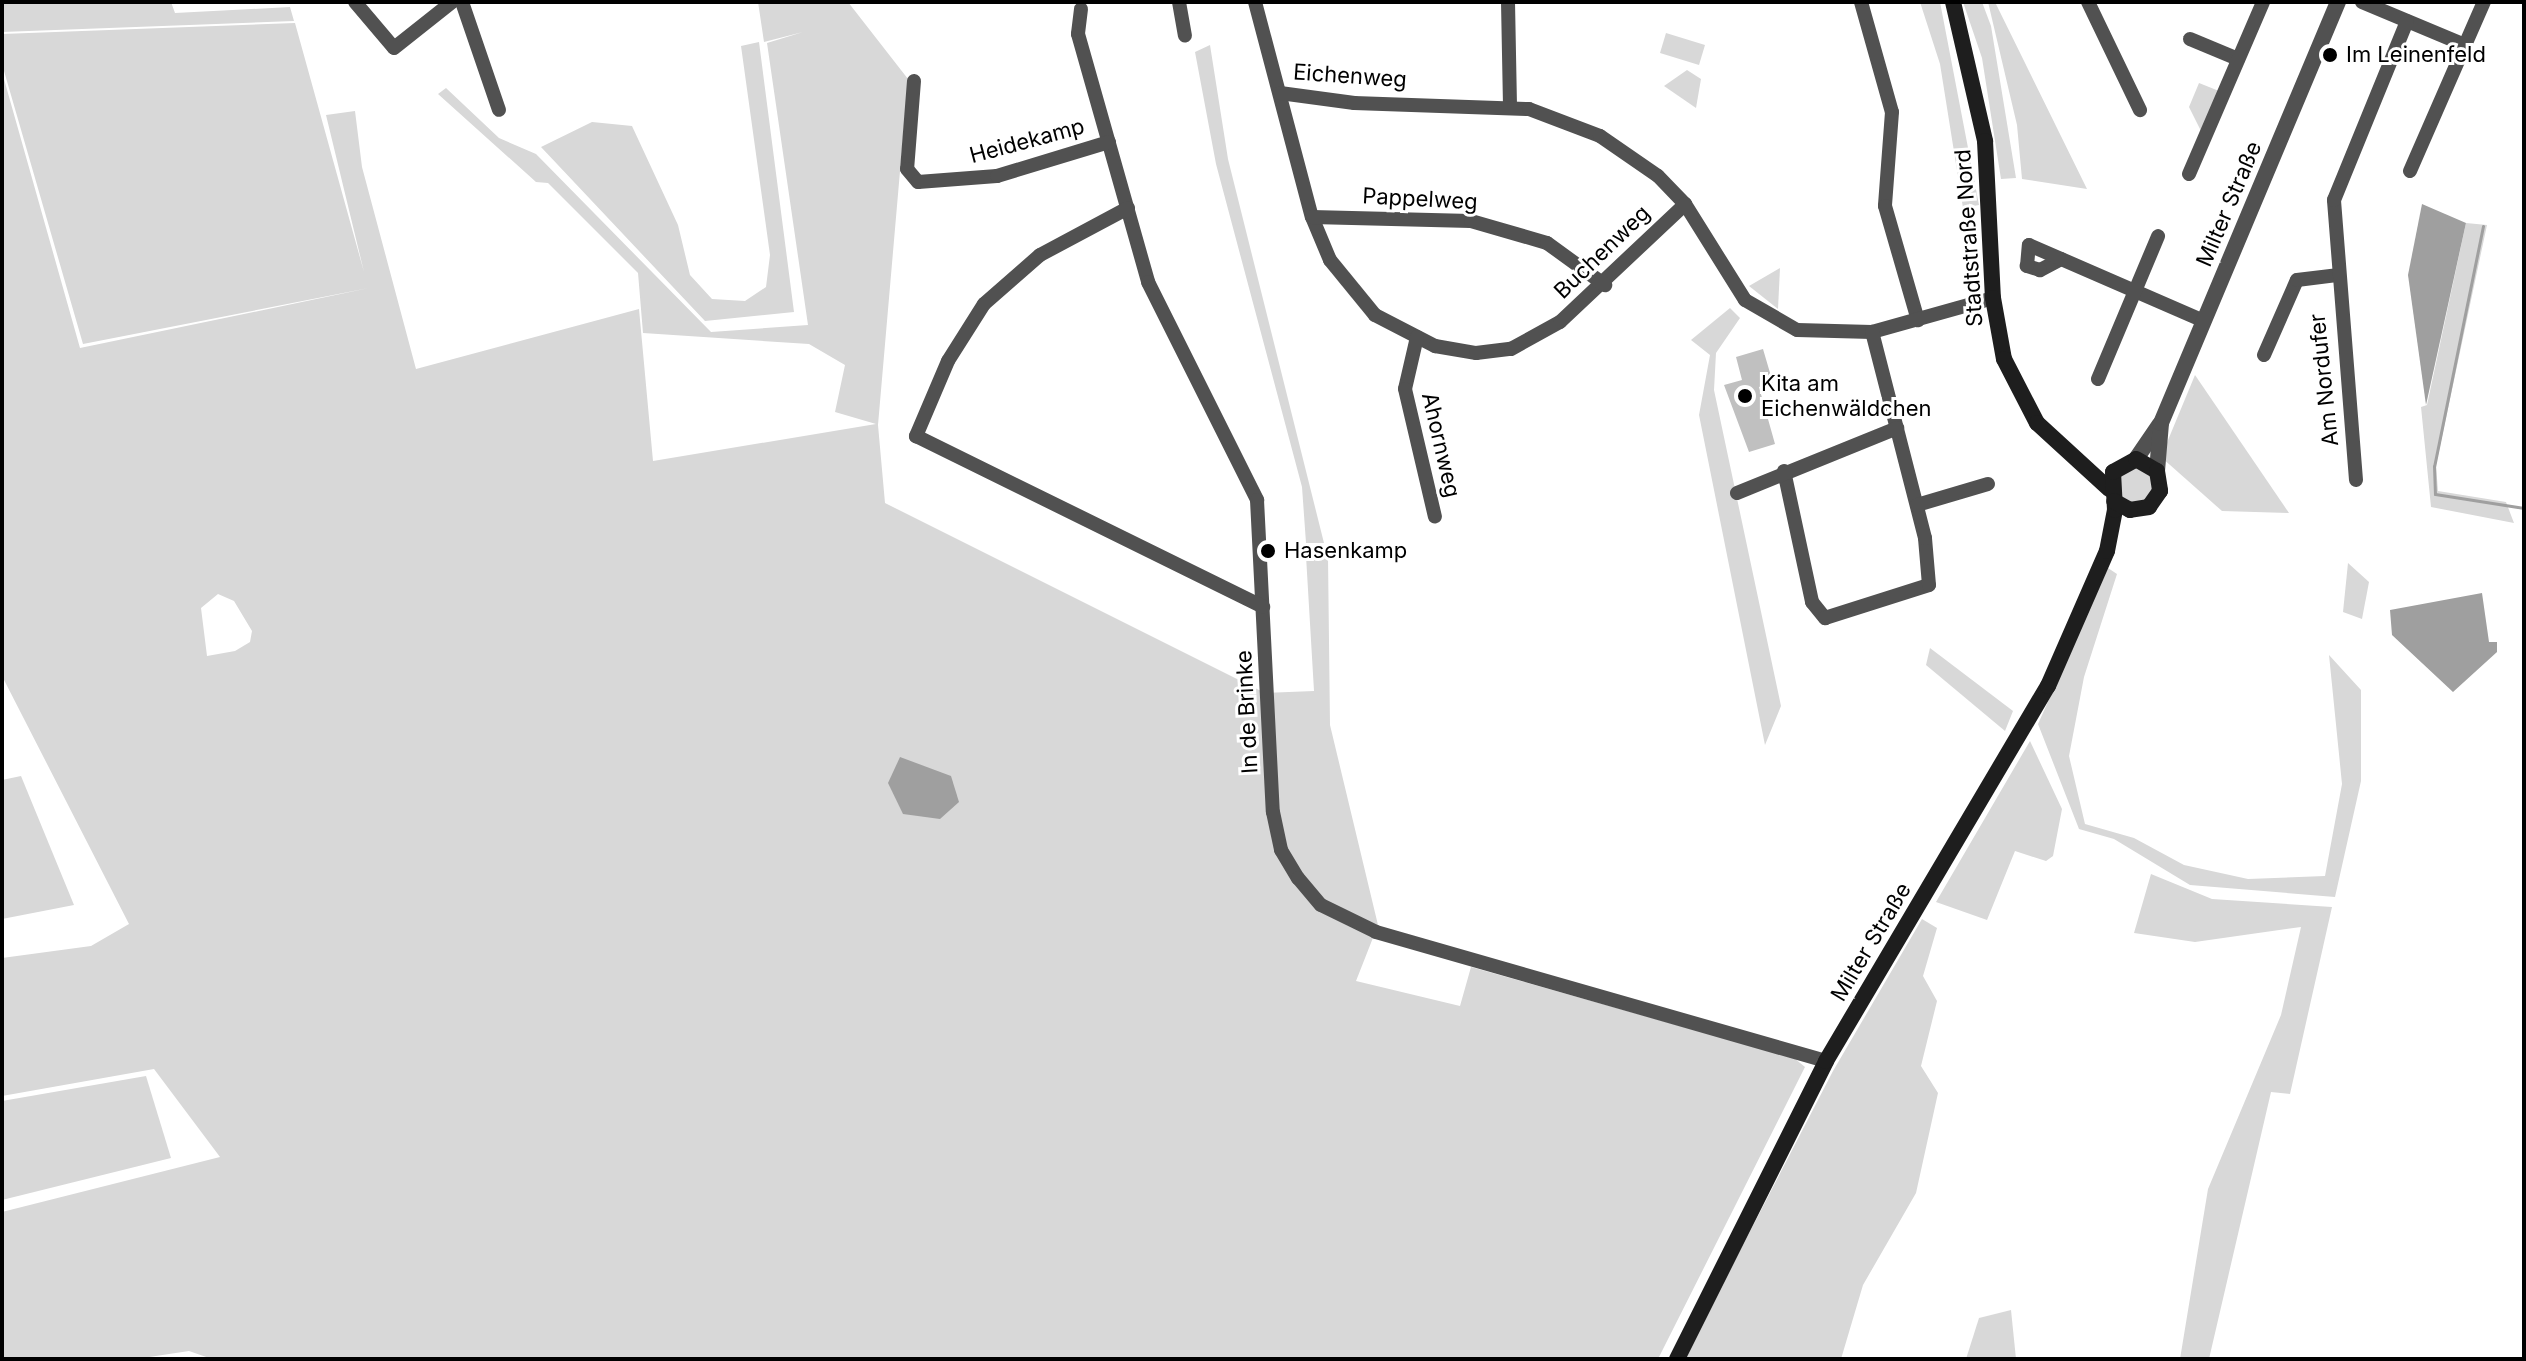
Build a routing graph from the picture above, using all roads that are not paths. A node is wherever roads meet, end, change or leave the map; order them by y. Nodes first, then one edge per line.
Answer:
1 (355, 2) edge
2 (452, 2) edge
3 (462, 2) edge
4 (1179, 2) edge
5 (1255, 2) edge
6 (1508, 2) edge
7 (1861, 2) edge
8 (1953, 2) edge
9 (2088, 2) edge
10 (2263, 2) edge
11 (2338, 2) edge
12 (2362, 2) edge
13 (2484, 2) edge
14 (1081, 4) edge
15 (2407, 21) junction
16 (1185, 35) dead end
17 (2190, 39) dead end
18 (2465, 45) junction
19 (2238, 59) junction
20 (914, 81) dead end
21 (1280, 93) junction
22 (1510, 107) junction
23 (499, 110) dead end
24 (2140, 110) dead end
25 (1109, 142) junction
26 (2410, 171) dead end
27 (2189, 174) dead end
28 (1685, 204) junction
29 (1128, 208) junction
30 (1312, 217) junction
31 (2158, 236) dead end
32 (2061, 259) dead end
33 (2335, 275) junction
34 (1605, 285) junction
35 (2135, 290) junction
36 (1993, 298) junction
37 (1918, 320) junction
38 (2204, 321) junction
39 (1872, 332) junction
40 (1417, 337) junction
41 (2264, 355) dead end
42 (2098, 379) dead end
43 (2161, 423) junction
44 (1897, 428) junction
45 (2068, 451) junction
46 (2128, 461) junction
47 (1784, 471) junction
48 (2157, 471) junction
49 (2356, 480) dead end
50 (1988, 484) dead end
51 (1737, 493) dead end
52 (2112, 495) junction
53 (1917, 505) junction
54 (2136, 511) junction
55 (1435, 517) dead end
56 (2107, 551) junction
57 (1263, 607) junction
58 (1826, 1061) junction
59 (1677, 1359) edge

1 - 2 street
3 - 23 street
4 - 16 street
5 - 21 street, Eichenweg
6 - 22 street
7 - 37 street
8 - 36 main road, Stadtstraße Nord
9 - 24 street
10 - 19 street
11 - 38 street, Milter Straße
12 - 15 street
13 - 18 street
14 - 25 street, In de Brinke
15 - 18 street
15 - 33 street, Am Nordufer
17 - 19 street
18 - 26 street
19 - 27 street
20 - 25 street, Heidekamp
21 - 22 street, Eichenweg
21 - 30 street, Buchenweg
22 - 28 street, Eichenweg
25 - 29 street, In de Brinke
28 - 34 street, Buchenweg
28 - 39 street, Eichenweg
29 - 57 street, In de Brinke
29 - 57 street
30 - 34 street, Pappelweg
30 - 40 street, Buchenweg
31 - 35 street
32 - 35 street
33 - 41 street, Am Nordufer
33 - 49 street, Am Nordufer
34 - 40 street, Buchenweg
35 - 38 street
35 - 42 street
36 - 37 street, Eichenweg
36 - 45 main road, Stadtstraße Nord
37 - 39 street, Eichenweg
38 - 43 street, Milter Straße
39 - 44 street
40 - 55 street, Ahornweg
43 - 46 street, Milter Straße
43 - 48 street, Milter Straße
44 - 47 street
44 - 53 street
45 - 46 main road, Stadtstraße Nord
45 - 52 main road, Stadtstraße Nord
46 - 48 main road, Stadtstraße Nord
46 - 52 main road, Milter Straße
47 - 51 street
47 - 53 street
48 - 54 main road, Milter Straße
50 - 53 street
52 - 54 main road, Stadtstraße Nord
52 - 56 main road, Milter Straße
54 - 56 main road, Milter Straße
56 - 58 main road, Milter Straße
57 - 58 street, In de Brinke
58 - 59 main road, Milter Straße

